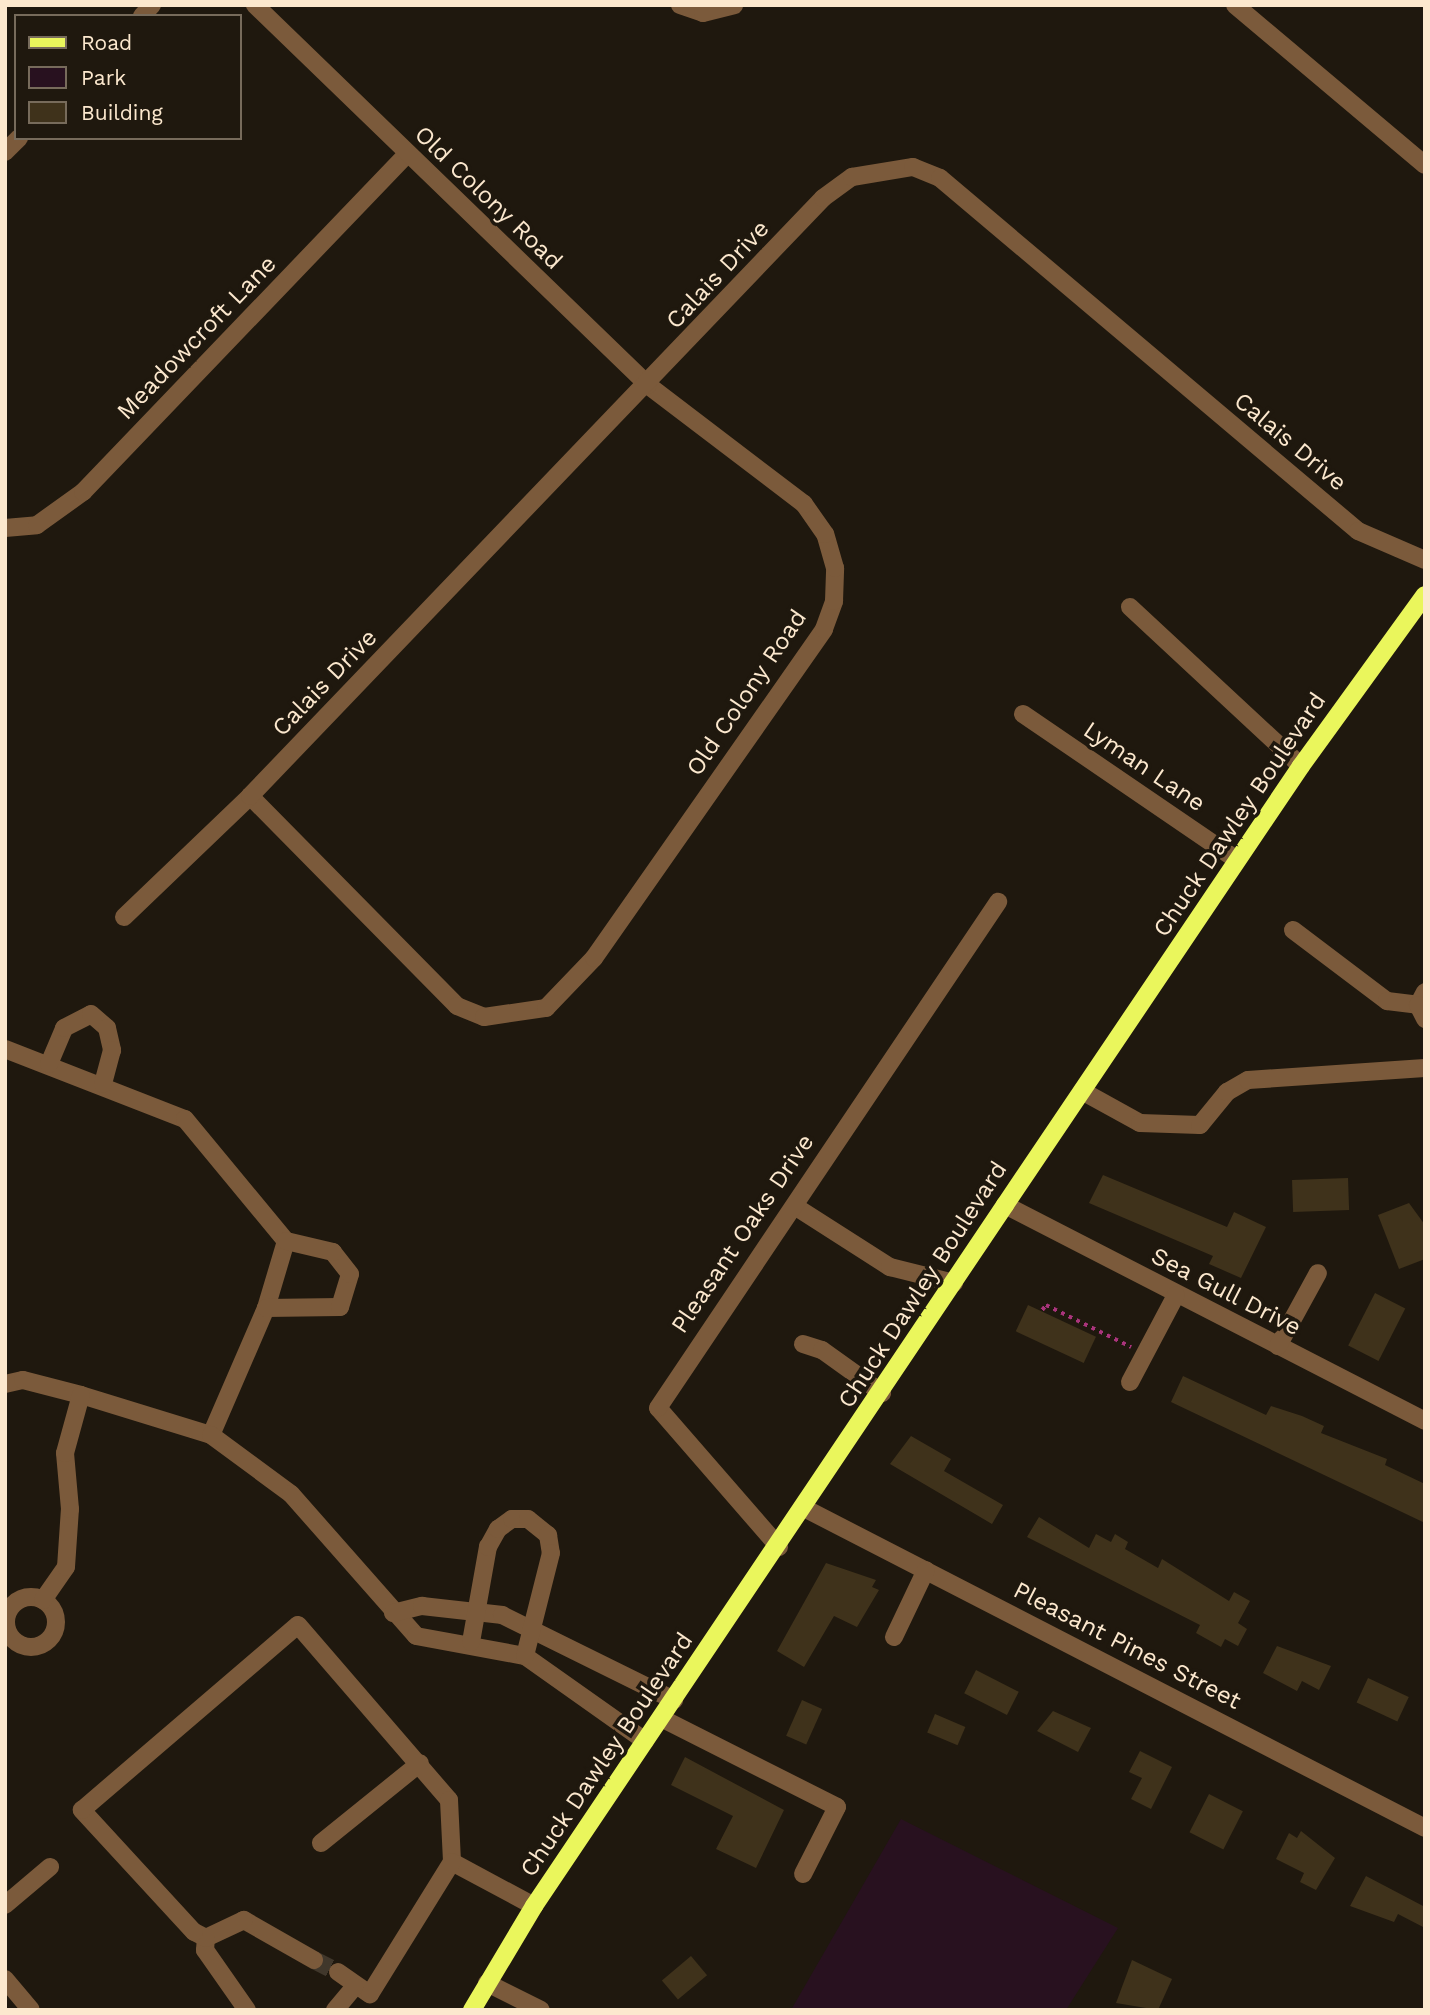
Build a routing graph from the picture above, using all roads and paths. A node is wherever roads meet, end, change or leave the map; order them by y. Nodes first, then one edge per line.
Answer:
1 (255, 5) edge
2 (680, 5) edge
3 (733, 5) edge
4 (1235, 5) edge
5 (407, 154) junction
6 (1425, 165) edge
7 (648, 385) junction
8 (5, 528) edge
9 (1425, 560) edge
10 (1425, 594) edge
11 (1130, 607) dead end
12 (1023, 714) dead end
13 (1301, 766) junction
14 (250, 796) junction
15 (1237, 860) junction
16 (998, 902) dead end
17 (124, 917) dead end
18 (1293, 930) dead end
19 (1422, 1005) edge
20 (5, 1049) edge
21 (49, 1064) junction
22 (1425, 1068) edge
23 (103, 1084) junction
24 (1082, 1091) junction
25 (1005, 1205) junction
26 (796, 1207) junction
27 (286, 1241) junction
28 (1318, 1273) dead end
29 (954, 1283) junction
30 (1176, 1295) junction
31 (1049, 1306) junction
32 (266, 1308) junction
33 (1042, 1310) dead end
34 (1047, 1312) dead end
35 (1070, 1317) junction
36 (1076, 1319) junction
37 (1068, 1322) dead end
38 (1073, 1325) dead end
39 (803, 1344) dead end
40 (1278, 1346) junction
41 (1145, 1354) junction
42 (1130, 1382) dead end
43 (5, 1384) edge
44 (882, 1393) junction
45 (80, 1395) junction
46 (1425, 1421) edge
47 (211, 1435) junction
48 (806, 1509) junction
49 (779, 1548) junction
50 (926, 1570) junction
51 (43, 1600) dead end
52 (477, 1611) junction
53 (393, 1613) junction
54 (531, 1626) junction
55 (894, 1637) dead end
56 (471, 1642) junction
57 (525, 1656) junction
58 (674, 1700) junction
59 (661, 1718) junction
60 (645, 1741) junction
61 (420, 1763) junction
62 (1425, 1828) edge
63 (321, 1843) dead end
64 (453, 1862) junction
65 (50, 1867) dead end
66 (803, 1874) dead end
67 (5, 1905) edge
68 (534, 1906) junction
69 (206, 1938) junction
70 (314, 1960) tunnel mouth
71 (338, 1972) tunnel mouth
72 (5, 1979) edge
73 (486, 1983) junction
74 (354, 1987) junction
75 (31, 2010) edge
76 (247, 2010) edge
77 (335, 2010) edge
78 (472, 2010) edge
79 (541, 2010) edge

1 - 5 street, Old Colony Road
2 - 3 street
4 - 6 street
5 - 7 street, Old Colony Road
5 - 8 street, Meadowcroft Lane
7 - 9 street, Calais Drive
7 - 14 street, Calais Drive
7 - 14 street, Old Colony Road
10 - 13 main road, Chuck Dawley Boulevard
11 - 13 street
12 - 15 street, Lyman Lane
13 - 15 main road, Chuck Dawley Boulevard
14 - 17 street, Calais Drive
15 - 24 main road, Chuck Dawley Boulevard
16 - 26 street, Pleasant Oaks Drive
18 - 19 street
20 - 21 street
21 - 23 street
21 - 23 street
22 - 24 street
23 - 27 street
24 - 25 main road, Chuck Dawley Boulevard
25 - 29 main road, Chuck Dawley Boulevard
25 - 30 street, Sea Gull Drive
26 - 29 street
26 - 49 street, Pleasant Oaks Drive
27 - 32 street
27 - 32 street
28 - 40 street
29 - 44 main road, Chuck Dawley Boulevard
30 - 40 street, Sea Gull Drive
30 - 41 street
31 - 33 path
31 - 34 path
31 - 35 path
32 - 47 street
35 - 36 path
35 - 37 path
36 - 38 path
36 - 41 path
39 - 44 street
40 - 46 street, Sea Gull Drive
41 - 42 street
43 - 45 street
44 - 48 main road, Chuck Dawley Boulevard
45 - 47 street
45 - 51 street
47 - 53 street
48 - 49 main road, Chuck Dawley Boulevard
48 - 50 street, Pleasant Pines Street
49 - 58 main road, Chuck Dawley Boulevard
50 - 55 street
50 - 62 street, Pleasant Pines Street
52 - 53 street
52 - 54 street
52 - 54 street
52 - 56 street
53 - 56 street
54 - 57 street
54 - 58 street
56 - 57 street
57 - 60 street
58 - 59 main road, Chuck Dawley Boulevard
59 - 60 main road, Chuck Dawley Boulevard
59 - 66 street
60 - 68 main road, Chuck Dawley Boulevard
61 - 63 street
61 - 64 street
61 - 69 street
64 - 68 street
64 - 74 street
65 - 67 street
68 - 73 main road, Chuck Dawley Boulevard
69 - 70 street
69 - 76 street
71 - 74 street
72 - 75 street
73 - 78 main road, Chuck Dawley Boulevard
73 - 79 street
74 - 77 street

